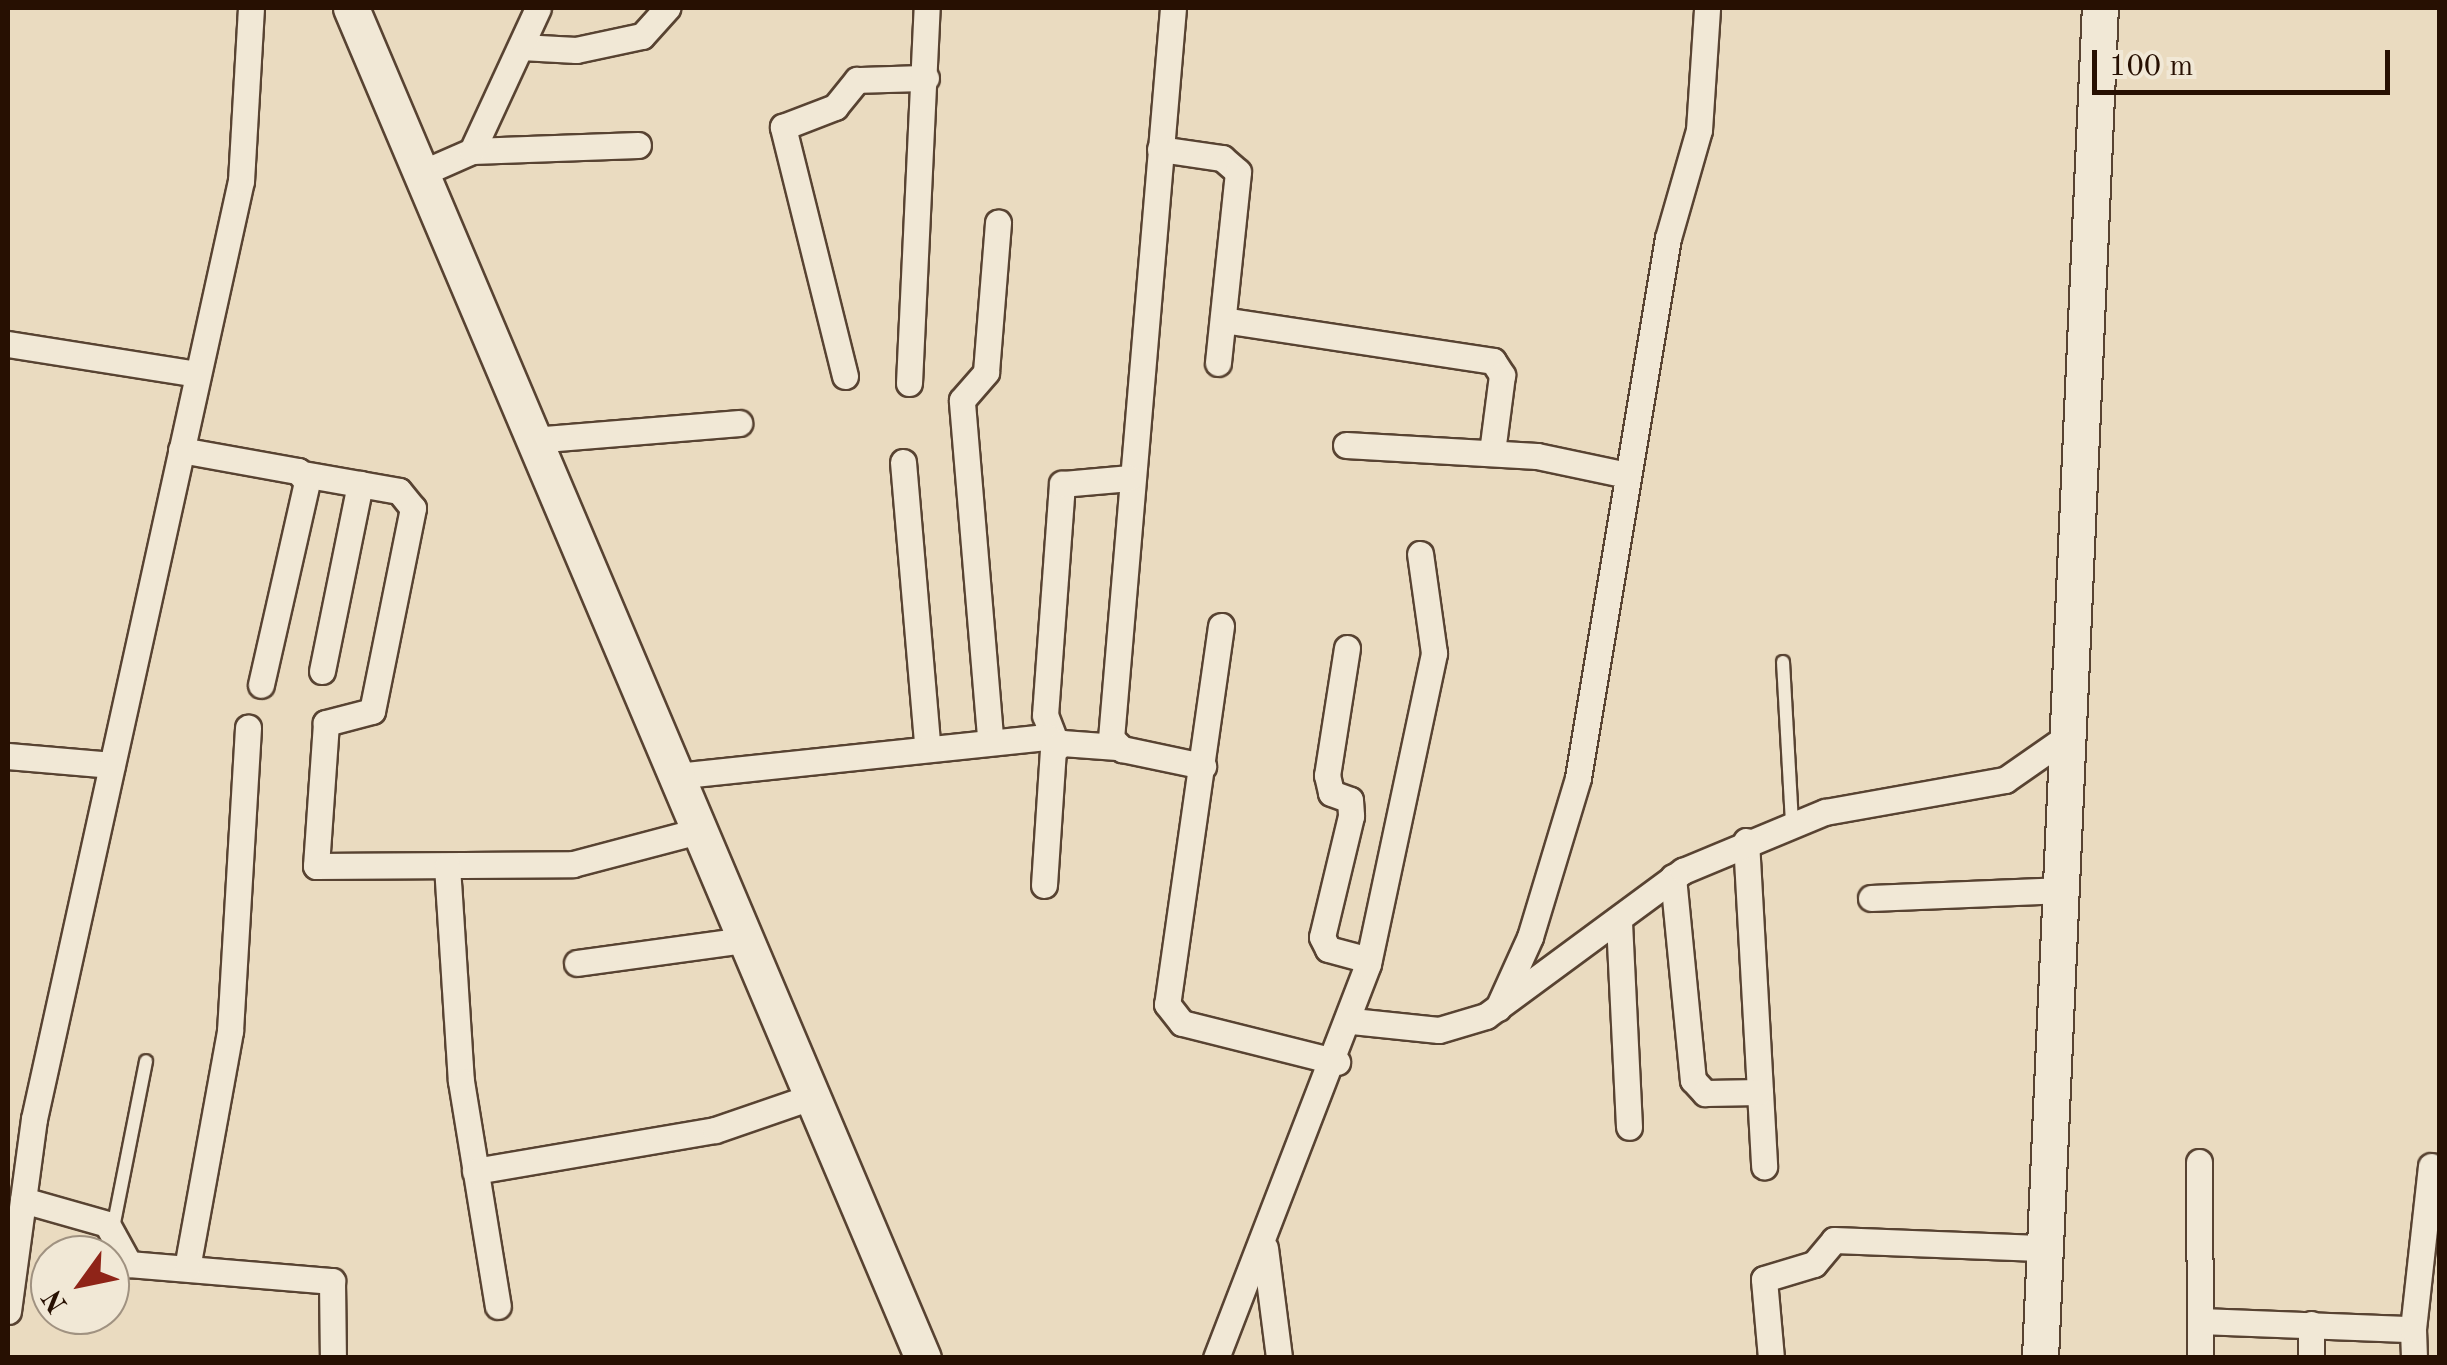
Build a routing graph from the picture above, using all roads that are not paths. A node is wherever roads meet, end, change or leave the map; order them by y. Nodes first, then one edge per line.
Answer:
1 (251, 8) edge
2 (350, 8) edge
3 (538, 8) edge
4 (667, 8) edge
5 (927, 8) edge
6 (1173, 8) edge
7 (1707, 8) edge
8 (2100, 8) edge
9 (521, 47) junction
10 (926, 78) junction
11 (638, 145) dead end
12 (1160, 149) junction
13 (472, 150) junction
14 (422, 173) junction
15 (998, 222) dead end
16 (1223, 320) junction
17 (8, 344) edge
18 (1218, 363) dead end
19 (198, 374) junction
20 (844, 376) dead end
21 (909, 383) dead end
22 (739, 423) dead end
23 (532, 440) junction
24 (1346, 446) dead end
25 (182, 450) junction
26 (1492, 452) junction
27 (903, 462) dead end
28 (304, 474) junction
29 (1627, 475) junction
30 (1129, 478) junction
31 (360, 484) junction
32 (1420, 554) dead end
33 (1221, 626) dead end
34 (1346, 648) dead end
35 (1783, 662) dead end
36 (322, 671) dead end
37 (261, 684) dead end
38 (248, 728) dead end
39 (990, 736) junction
40 (2068, 736) junction
41 (1052, 742) junction
42 (926, 744) junction
43 (1117, 747) junction
44 (8, 756) edge
45 (112, 764) junction
46 (1203, 766) junction
47 (675, 776) junction
48 (1792, 822) junction
49 (698, 831) junction
50 (1746, 841) junction
51 (447, 866) junction
52 (1673, 878) junction
53 (1044, 885) dead end
54 (2064, 890) junction
55 (1871, 898) dead end
56 (1619, 922) junction
57 (745, 940) junction
58 (1369, 960) junction
59 (577, 963) dead end
60 (1498, 1008) junction
61 (1352, 1021) junction
62 (146, 1061) dead end
63 (1336, 1062) junction
64 (1760, 1092) junction
65 (811, 1097) junction
66 (1629, 1127) dead end
67 (2200, 1162) dead end
68 (2431, 1166) dead end
69 (1764, 1167) dead end
70 (475, 1171) junction
71 (23, 1200) junction
72 (112, 1231) junction
73 (1264, 1243) junction
74 (2046, 1248) junction
75 (187, 1268) junction
76 (498, 1306) dead end
77 (8, 1311) edge
78 (2200, 1321) junction
79 (2311, 1324) junction
80 (2414, 1328) junction
81 (333, 1358) edge
82 (923, 1358) edge
83 (1216, 1358) edge
84 (1279, 1358) edge
85 (1771, 1358) edge
86 (2040, 1358) edge
87 (2200, 1358) edge
88 (2311, 1358) edge
89 (2414, 1358) edge

1 - 19 street
2 - 14 main road
3 - 9 street
4 - 9 street
5 - 10 street
6 - 12 street
7 - 29 street
8 - 40 main road
9 - 13 street
10 - 20 street
10 - 21 street
11 - 13 street
12 - 16 street
12 - 30 street
13 - 14 street
14 - 23 main road
15 - 39 street
16 - 18 street
16 - 26 street
17 - 19 street
19 - 25 street
22 - 23 street
23 - 47 main road
24 - 26 street
25 - 28 street
25 - 45 street
26 - 29 street
27 - 42 street
28 - 31 street
28 - 37 street
29 - 60 street
30 - 41 street
30 - 43 street
31 - 36 street
31 - 51 street
32 - 58 street
33 - 46 street
34 - 58 street
35 - 48 lane
38 - 75 street
39 - 41 street
39 - 42 street
40 - 48 street
40 - 54 main road
41 - 43 street
41 - 53 street
42 - 47 street
43 - 46 street
44 - 45 street
45 - 71 street
46 - 63 street
47 - 49 main road
48 - 50 street
49 - 51 street
49 - 57 main road
50 - 52 street
50 - 64 street
51 - 70 street
52 - 56 street
52 - 64 street
54 - 55 street
54 - 74 main road
56 - 60 street
56 - 66 street
57 - 59 street
57 - 65 main road
58 - 61 street
60 - 61 street
61 - 63 street
62 - 72 lane
63 - 73 street
64 - 69 street
65 - 70 street
65 - 82 main road
67 - 78 street
68 - 80 street
70 - 76 street
71 - 72 street
71 - 77 street
72 - 75 street
73 - 83 street
73 - 84 street
74 - 85 street
74 - 86 main road
75 - 81 street
78 - 79 street
78 - 87 street
79 - 80 street
79 - 88 street
80 - 89 street

